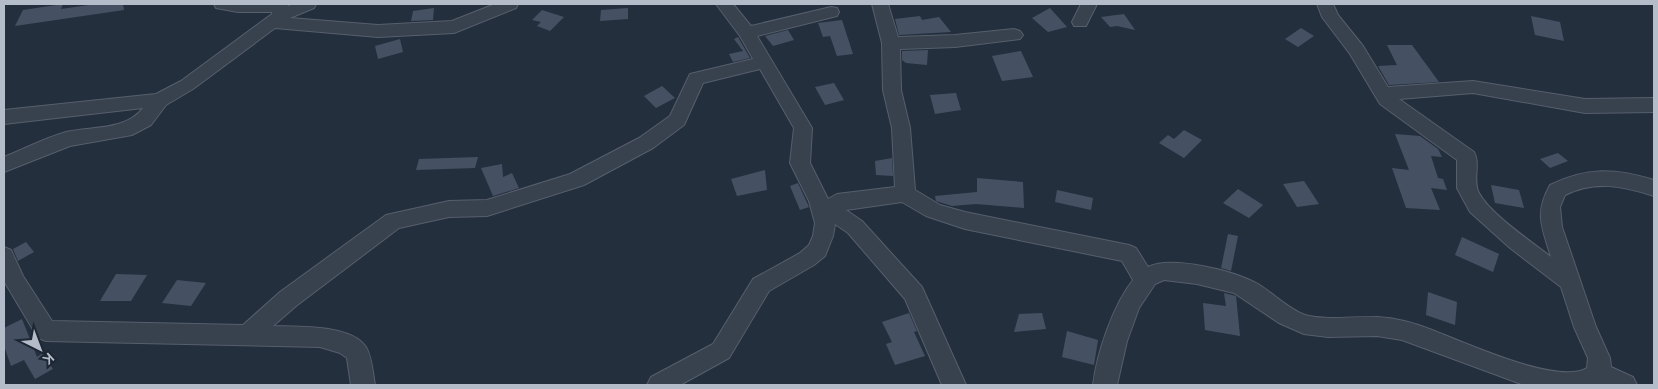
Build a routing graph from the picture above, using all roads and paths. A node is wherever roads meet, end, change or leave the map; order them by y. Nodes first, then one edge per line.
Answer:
1 (222, 4) edge
2 (308, 4) edge
3 (510, 4) edge
4 (724, 4) edge
5 (880, 4) edge
6 (1089, 4) edge
7 (831, 12) dead end
8 (1324, 16) edge
9 (276, 19) junction
10 (1080, 22) dead end
11 (746, 33) junction
12 (1014, 35) dead end
13 (891, 44) junction
14 (765, 62) junction
15 (1383, 94) junction
16 (160, 100) junction
17 (1654, 105) edge
18 (4, 117) edge
19 (4, 165) edge
20 (1654, 188) edge
21 (905, 194) junction
22 (4, 256) edge
23 (1144, 279) junction
24 (1572, 283) junction
25 (248, 335) junction
26 (1606, 379) edge
27 (363, 385) edge
28 (659, 385) edge
29 (954, 385) edge
30 (1105, 385) edge
31 (1625, 385) edge

1 - 9 street
2 - 9 street
3 - 9 street
4 - 11 street
5 - 13 street
6 - 10 street
7 - 11 street
8 - 15 street
9 - 16 street
11 - 14 street
12 - 13 street
13 - 21 street
14 - 25 street
14 - 28 street
15 - 17 street
15 - 24 street
16 - 18 street
16 - 19 street
20 - 24 street
21 - 23 street
21 - 29 street
22 - 25 street
23 - 26 street
23 - 30 street
24 - 26 street
25 - 27 street
26 - 31 street

